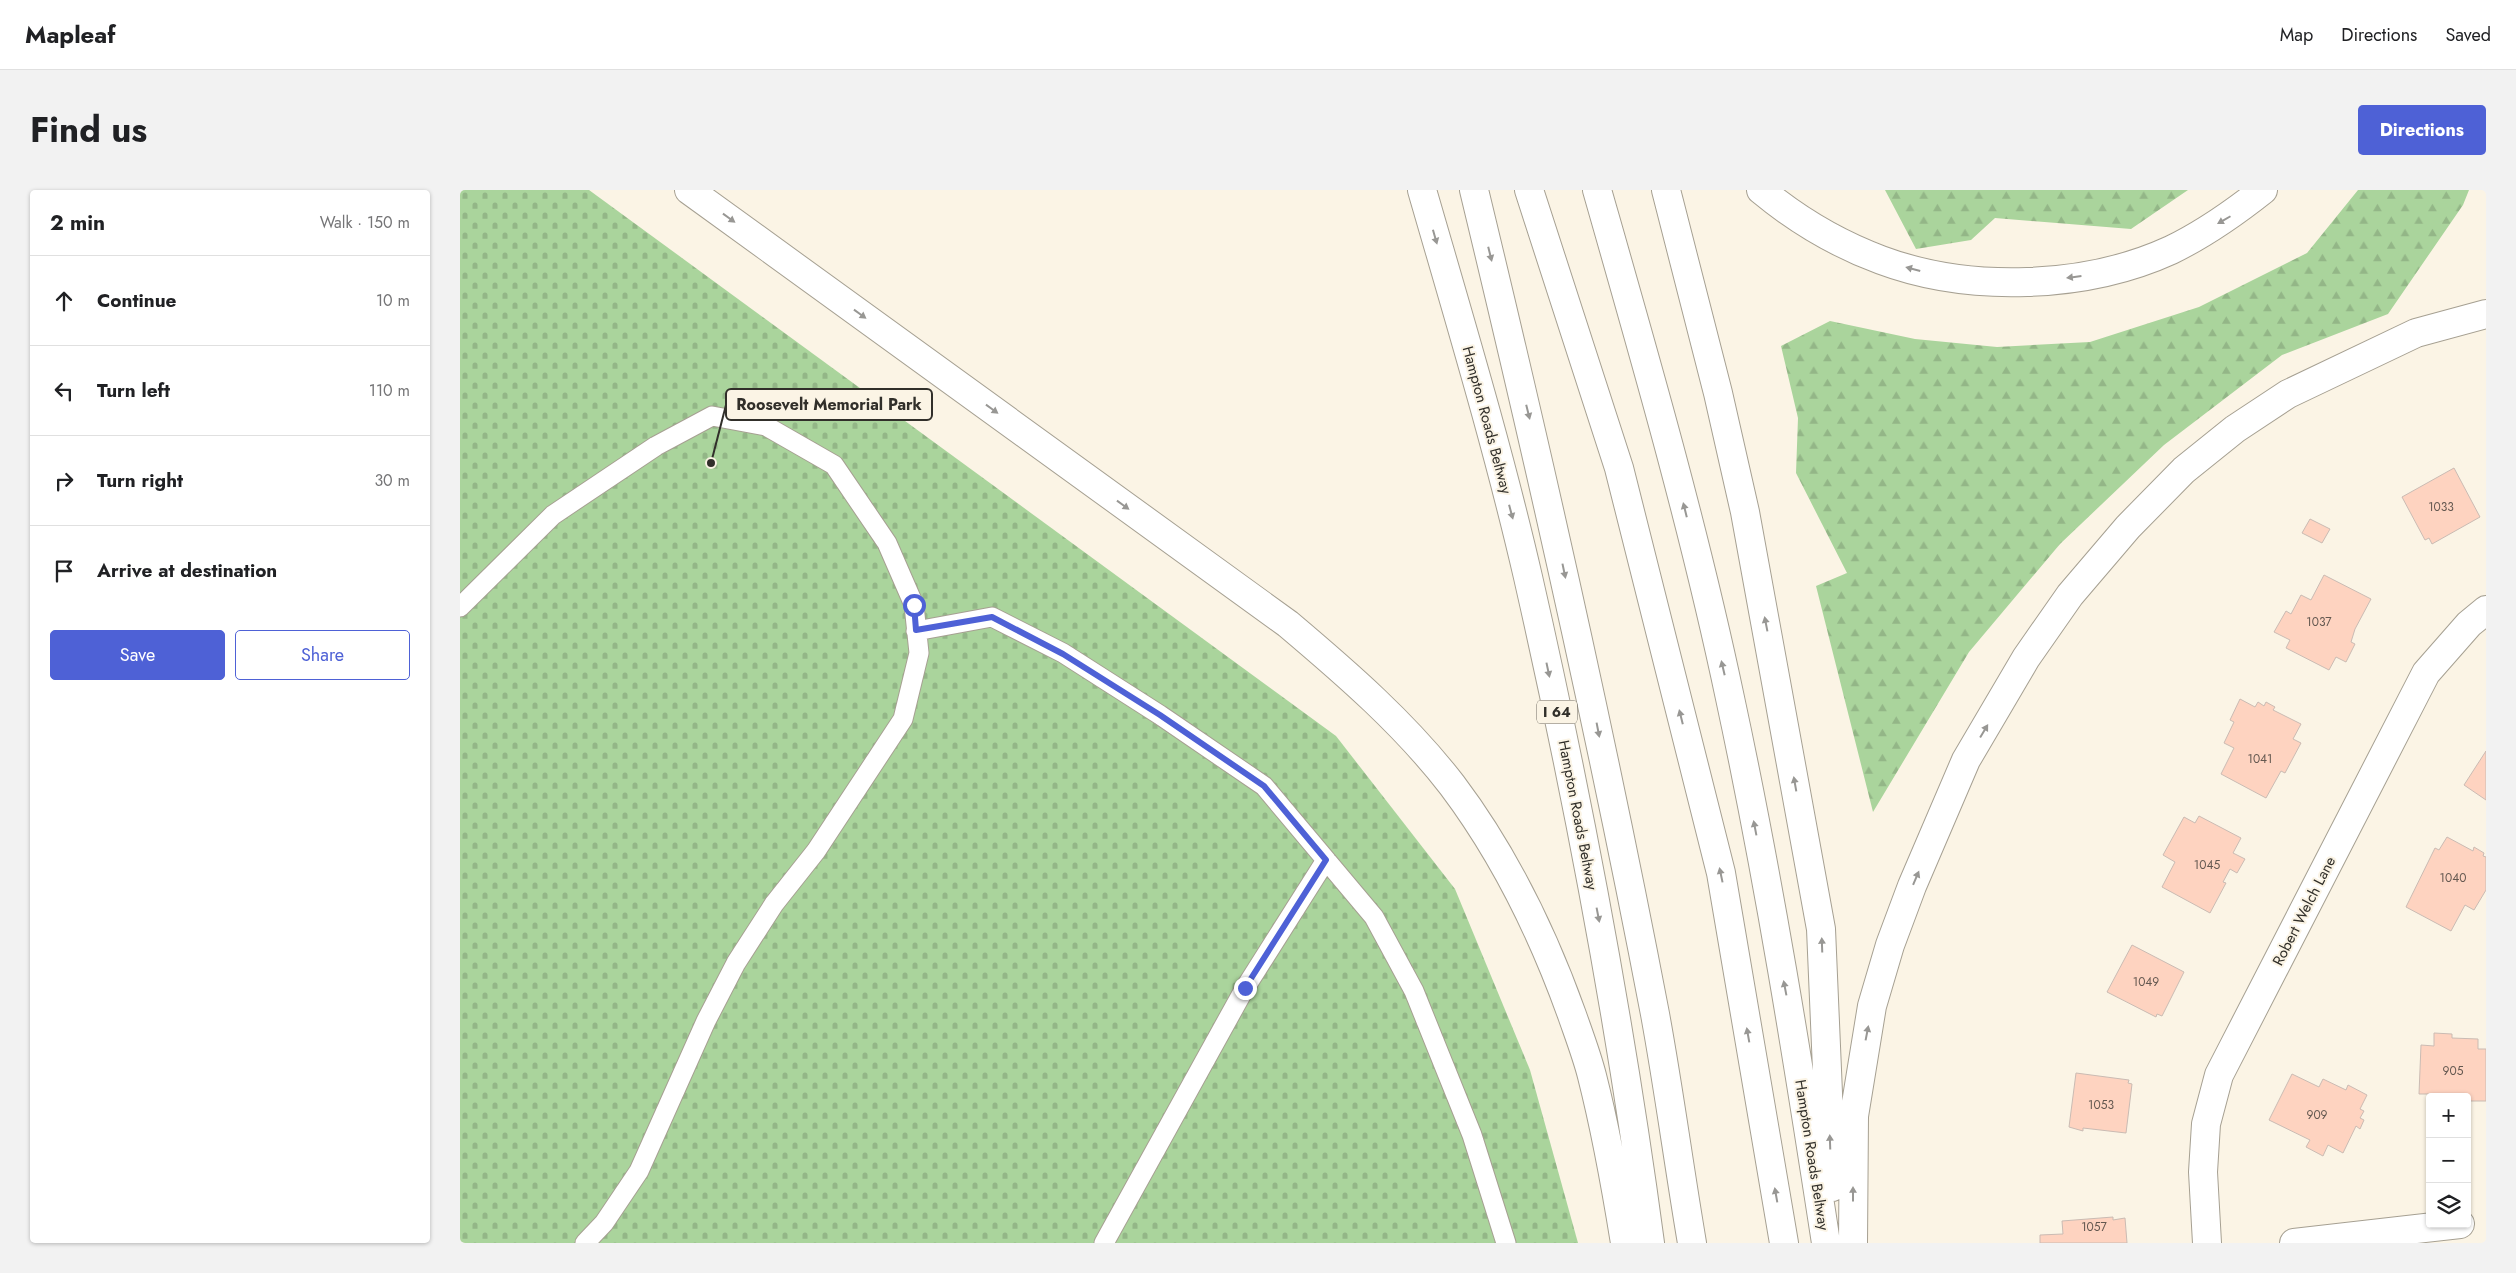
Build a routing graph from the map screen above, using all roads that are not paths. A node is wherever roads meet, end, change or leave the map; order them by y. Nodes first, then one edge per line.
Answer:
1 (689, 190) edge
2 (1422, 190) edge
3 (1474, 190) edge
4 (1529, 190) edge
5 (1597, 190) edge
6 (1666, 190) edge
7 (1760, 190) edge
8 (2263, 190) edge
9 (2486, 314) edge
10 (460, 607) edge
11 (2486, 610) edge
12 (916, 630) junction
13 (1326, 860) junction
14 (2426, 1228) edge
15 (585, 1243) edge
16 (1104, 1243) edge
17 (1506, 1243) edge
18 (1625, 1243) edge
19 (1650, 1243) edge
20 (1692, 1243) edge
21 (1784, 1243) edge
22 (1826, 1243) edge
23 (1835, 1243) edge
24 (1853, 1243) edge
25 (2207, 1243) edge
26 (2294, 1243) edge

1 -> 18 main road
2 -> 19 main road, Hampton Roads Beltway / I 64
3 -> 20 main road
21 -> 4 main road
22 -> 5 main road, Hampton Roads Beltway
23 -> 6 main road
8 -> 7 main road
24 -> 9 main road
10 - 12 lane
11 - 25 main road, Robert Welch Lane
12 - 13 lane
12 - 15 lane
13 - 16 lane
13 - 17 lane
14 - 26 main road

